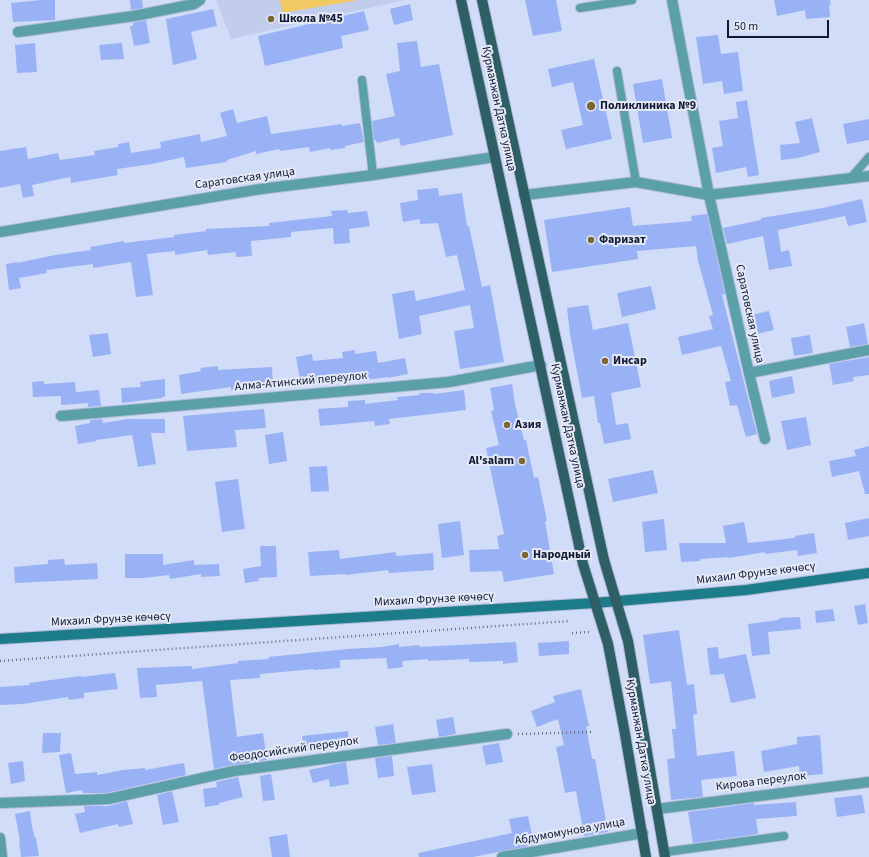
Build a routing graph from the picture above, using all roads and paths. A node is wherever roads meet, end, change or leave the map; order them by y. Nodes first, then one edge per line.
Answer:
1 (200, 0) edge
2 (462, 0) edge
3 (482, 0) edge
4 (632, 0) edge
5 (672, 0) edge
6 (580, 8) dead end
7 (18, 32) dead end
8 (617, 72) dead end
9 (362, 80) dead end
10 (495, 157) junction
11 (869, 157) edge
12 (373, 175) junction
13 (869, 176) edge
14 (850, 179) junction
15 (636, 182) junction
16 (709, 194) junction
17 (524, 195) junction
18 (0, 232) edge
19 (869, 350) edge
20 (541, 365) junction
21 (749, 373) junction
22 (61, 416) dead end
23 (765, 439) dead end
24 (869, 573) edge
25 (616, 601) junction
26 (595, 603) junction
27 (570, 621) dead end
28 (590, 632) dead end
29 (572, 633) dead end
30 (0, 639) edge
31 (0, 661) edge
32 (592, 732) dead end
33 (507, 734) joint
34 (869, 782) edge
35 (0, 803) edge
36 (657, 809) junction
37 (643, 833) junction
38 (784, 836) dead end
39 (0, 838) edge
40 (665, 854) edge
41 (2, 857) edge
42 (502, 857) edge
43 (646, 857) edge

1 - 7 street
2 - 10 main road, Курманжан Датка улица
3 - 17 main road, Курманжан Датка улица
4 - 6 lane
5 - 16 street, Саратовская улица
8 - 15 lane
9 - 12 lane
10 - 12 street, Саратовская улица
10 - 20 main road, Курманжан Датка улица
11 - 14 lane
12 - 18 street, Саратовская улица
13 - 14 street
14 - 16 street
15 - 16 street
15 - 17 street
16 - 21 street, Саратовская улица
17 - 25 main road, Курманжан Датка улица
19 - 21 street
20 - 22 street, Алма-Атинский переулок
20 - 26 main road, Курманжан Датка улица
21 - 23 street, Саратовская улица
24 - 25 main road, Михаил Фрунзе көчөсү
25 - 26 main road, Михаил Фрунзе көчөсү
25 - 36 main road, Курманжан Датка улица
26 - 30 main road, Михаил Фрунзе көчөсү
26 - 37 main road, Курманжан Датка улица
27 - 31 path
28 - 29 path
32 - 33 path
33 - 35 street, Феодосийский переулок
34 - 36 street, Кирова переулок
36 - 40 main road, Курманжан Датка улица
37 - 42 street, Абдумомунова улица
37 - 43 main road, Курманжан Датка улица
38 - 40 lane
39 - 41 street

